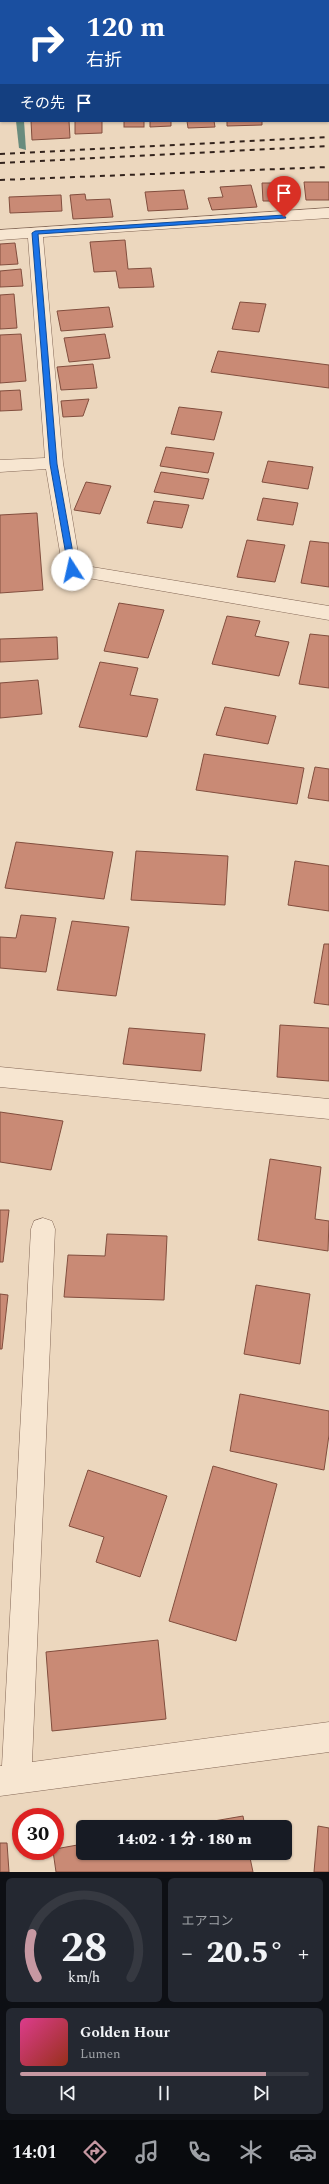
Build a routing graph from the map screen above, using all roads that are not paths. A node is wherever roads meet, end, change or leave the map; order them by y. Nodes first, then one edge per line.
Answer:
1 (329, 214) edge
2 (35, 233) junction
3 (0, 235) edge
4 (54, 464) junction
5 (0, 466) edge
6 (329, 613) edge
7 (0, 1077) edge
8 (329, 1109) edge
9 (43, 1229) dead end
10 (329, 1737) edge
11 (8, 1780) edge

1 - 2 street
2 - 3 street
2 - 4 street
4 - 5 street
4 - 6 street
7 - 8 street
9 - 11 street
10 - 11 street

